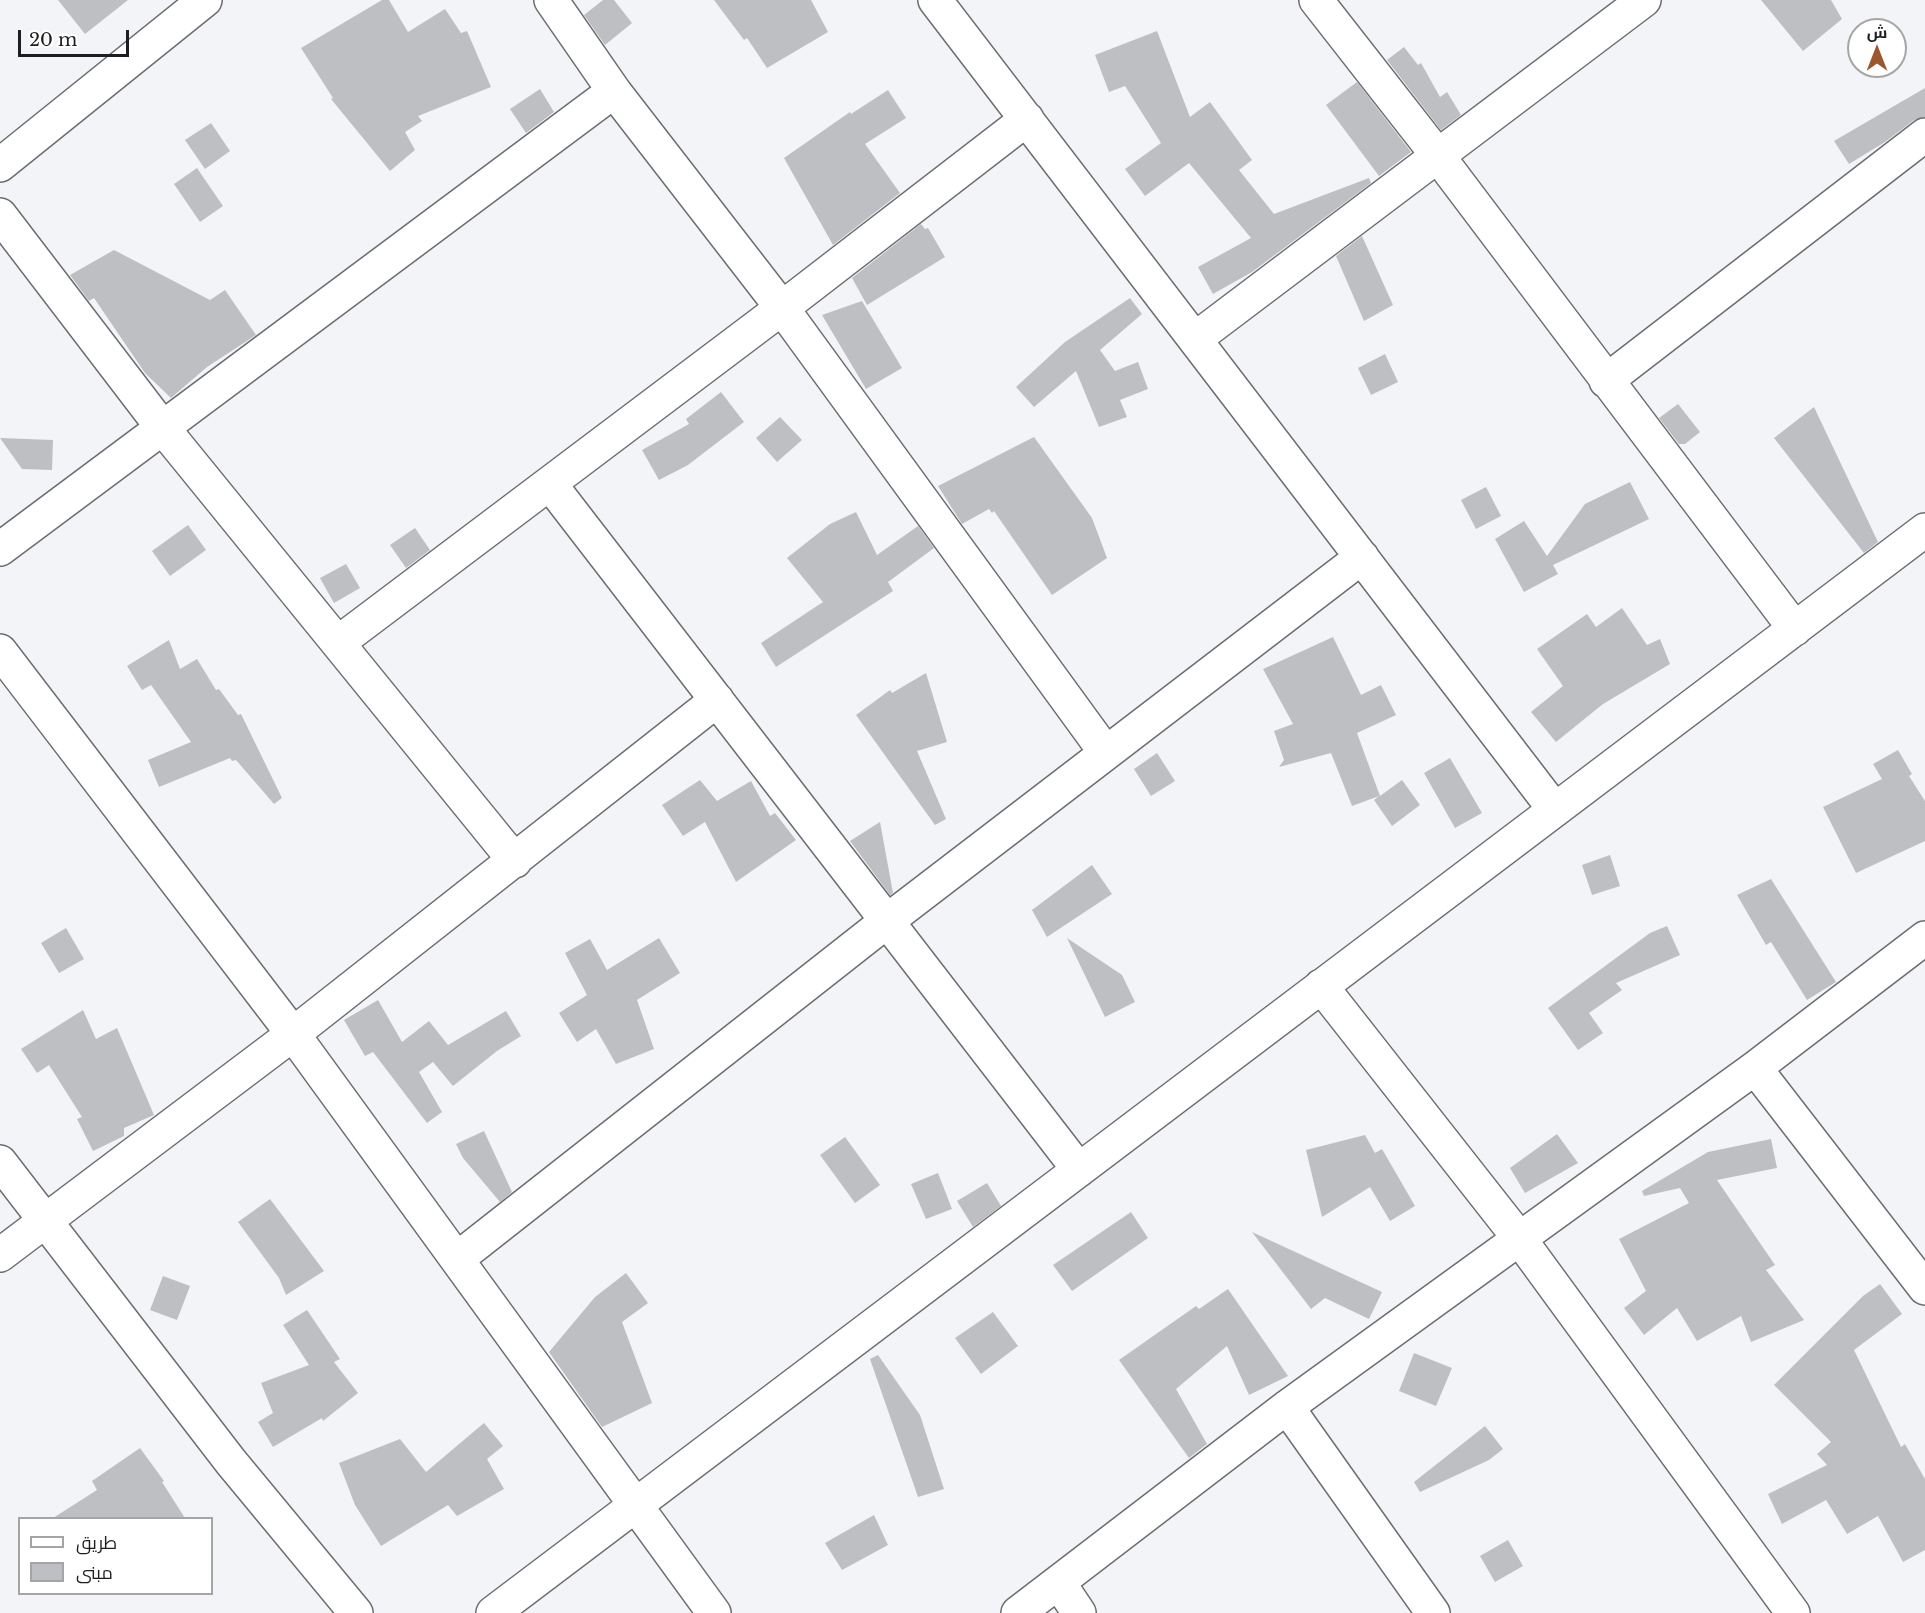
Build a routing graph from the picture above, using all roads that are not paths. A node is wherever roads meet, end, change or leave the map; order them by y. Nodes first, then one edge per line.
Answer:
1 (551, 0) edge
2 (935, 0) edge
3 (1316, 0) edge
4 (1644, 0) edge
5 (203, 1) edge
6 (614, 91) junction
7 (1027, 118) junction
8 (1925, 135) edge
9 (1438, 156) junction
10 (0, 165) edge
11 (0, 215) edge
12 (782, 308) junction
13 (1195, 339) junction
14 (1606, 381) junction
15 (162, 427) junction
16 (550, 483) junction
17 (1925, 530) edge
18 (0, 549) edge
19 (1362, 557) junction
20 (1795, 629) junction
21 (339, 642) junction
22 (0, 651) edge
23 (717, 700) junction
24 (1106, 753) junction
25 (1555, 810) junction
26 (515, 861) junction
27 (887, 921) junction
28 (1925, 938) edge
29 (1321, 986) junction
30 (293, 1034) junction
31 (1755, 1068) junction
32 (0, 1162) edge
33 (1079, 1170) junction
34 (45, 1220) junction
35 (1519, 1238) junction
36 (0, 1255) edge
37 (457, 1258) junction
38 (1925, 1288) edge
39 (1287, 1407) junction
40 (635, 1506) junction
41 (1059, 1583) junction
42 (356, 1613) edge
43 (493, 1613) edge
44 (714, 1613) edge
45 (1018, 1613) edge
46 (1079, 1613) edge
47 (1433, 1613) edge
48 (1793, 1613) edge

1 - 6 street
2 - 7 street
3 - 9 street
4 - 9 street
5 - 10 street
6 - 12 street
6 - 15 street
7 - 12 street
7 - 13 street
8 - 14 street
9 - 13 street
9 - 14 street
11 - 15 street
12 - 16 street
12 - 24 street
13 - 19 street
14 - 20 street
15 - 18 street
15 - 21 street
16 - 21 street
16 - 23 street
17 - 20 street
19 - 24 street
19 - 25 street
20 - 25 street
21 - 26 street
22 - 30 street
23 - 26 street
23 - 27 street
24 - 27 street
25 - 29 street
26 - 30 street
27 - 33 street
27 - 37 street
28 - 31 street
29 - 33 street
29 - 35 street
30 - 34 street
30 - 37 street
31 - 35 street
31 - 38 street
32 - 34 street
33 - 40 street
34 - 36 street
34 - 42 street
35 - 39 street
35 - 48 street
37 - 40 street
39 - 41 street
39 - 47 street
40 - 43 street
40 - 44 street
41 - 45 street
41 - 46 street

